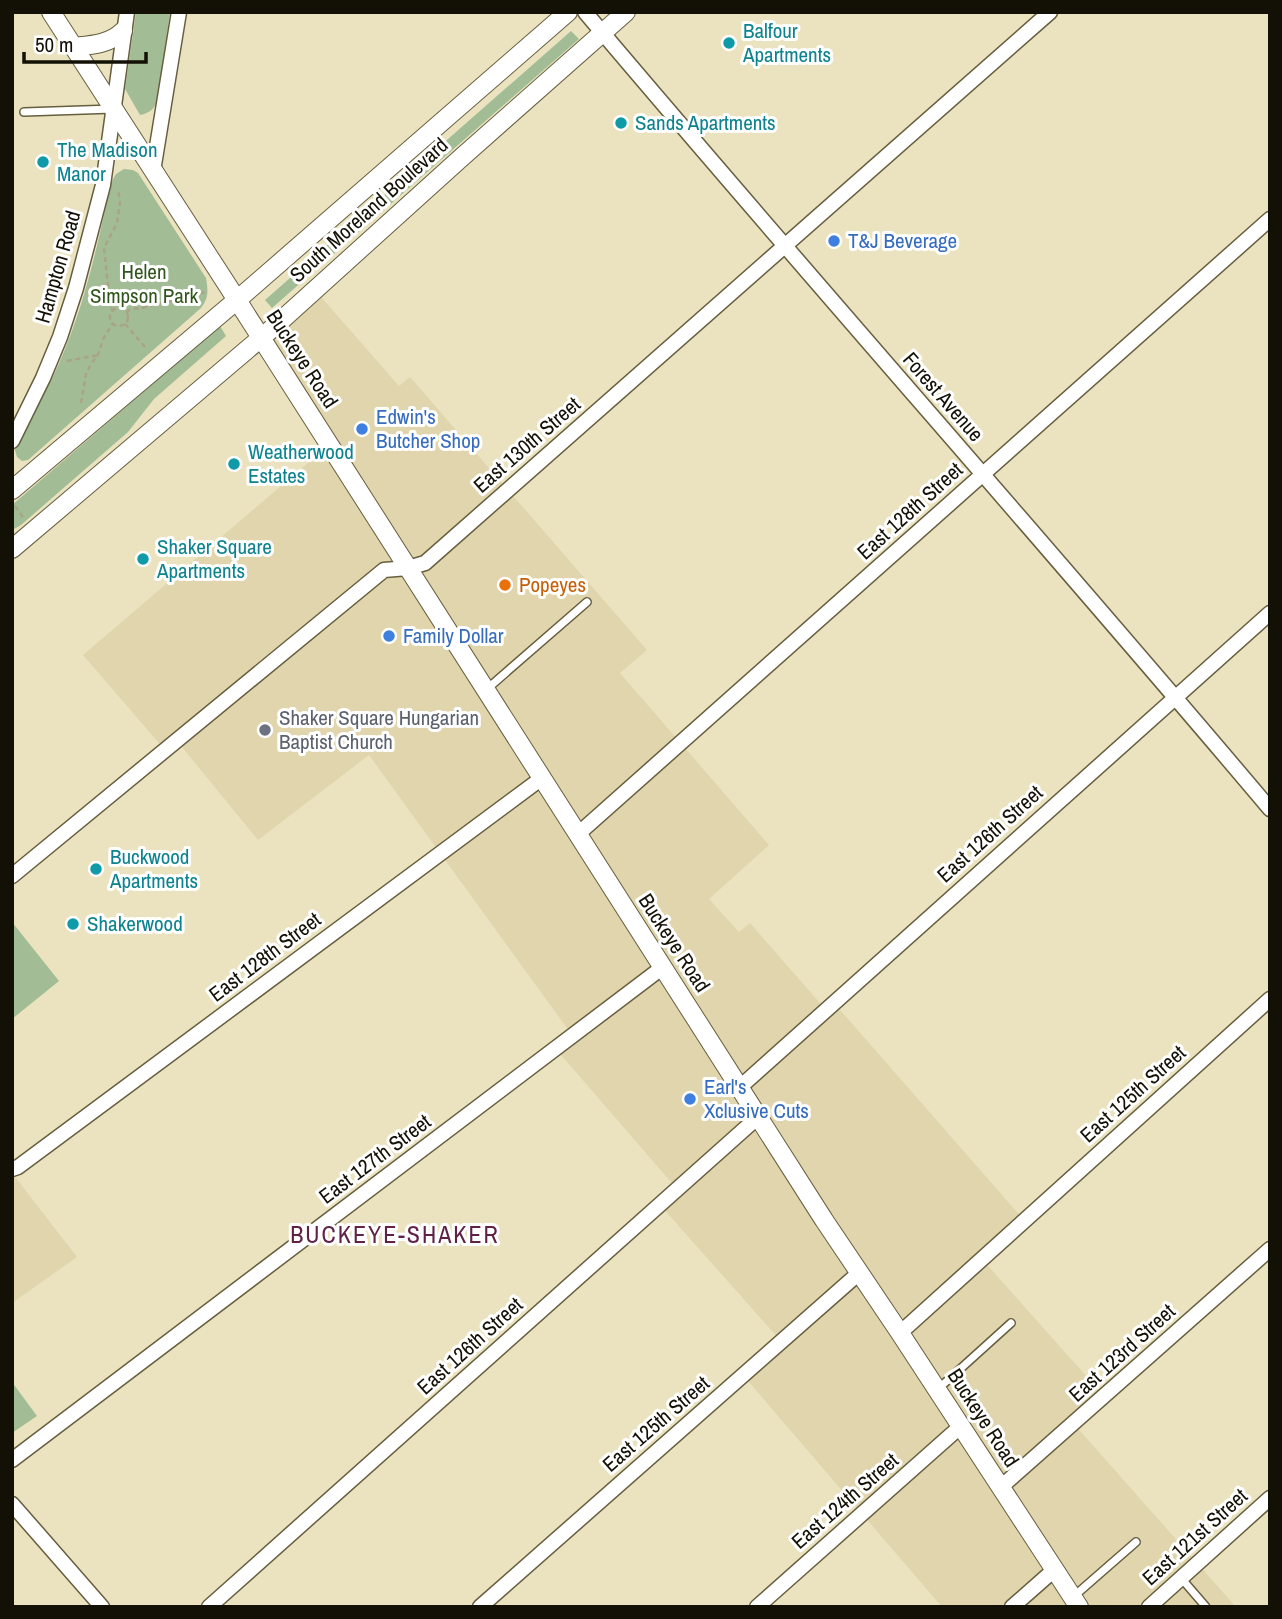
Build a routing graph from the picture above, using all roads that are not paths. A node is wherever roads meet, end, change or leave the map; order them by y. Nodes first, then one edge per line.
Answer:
1 (51, 12) edge
2 (127, 12) edge
3 (179, 12) edge
4 (568, 12) edge
5 (584, 12) edge
6 (626, 12) edge
7 (1050, 12) edge
8 (123, 30) junction
9 (602, 33) junction
10 (74, 47) junction
11 (114, 109) junction
12 (24, 112) dead end
13 (153, 171) junction
14 (1270, 219) edge
15 (784, 247) junction
16 (237, 300) junction
17 (261, 338) junction
18 (12, 440) edge
19 (983, 475) junction
20 (14, 498) edge
21 (12, 549) edge
22 (408, 568) junction
23 (587, 603) dead end
24 (1270, 613) edge
25 (486, 690) junction
26 (1175, 696) junction
27 (542, 778) junction
28 (1270, 809) edge
29 (578, 834) junction
30 (12, 876) edge
31 (663, 967) junction
32 (1270, 999) edge
33 (740, 1088) junction
34 (758, 1117) junction
35 (12, 1169) edge
36 (1270, 1250) edge
37 (859, 1273) junction
38 (1011, 1323) dead end
39 (900, 1333) junction
40 (937, 1390) junction
41 (961, 1426) junction
42 (12, 1460) edge
43 (1002, 1487) junction
44 (1270, 1498) edge
45 (12, 1504) edge
46 (1136, 1542) dead end
47 (1055, 1570) junction
48 (1181, 1578) junction
49 (1076, 1602) edge
50 (102, 1607) edge
51 (209, 1607) edge
52 (480, 1607) edge
53 (757, 1607) edge
54 (1012, 1607) edge
55 (1149, 1607) edge
56 (1206, 1607) edge

1 - 10 street, Buckeye Road
2 - 8 street, Hampton Road
3 - 13 street
4 - 16 street, South Moreland Boulevard
5 - 9 street, Forest Avenue
6 - 9 street, South Moreland Boulevard
7 - 15 street, East 130th Street
8 - 10 street
8 - 11 street, Hampton Road
9 - 15 street, Forest Avenue
9 - 17 street, South Moreland Boulevard
10 - 11 street, Buckeye Road
11 - 12 lane
11 - 13 street, Buckeye Road
11 - 18 street, Hampton Road
13 - 16 street, Buckeye Road
14 - 19 street, East 128th Street
15 - 19 street, Forest Avenue
15 - 22 street, East 130th Street
16 - 17 street, Buckeye Road
16 - 20 street, South Moreland Boulevard
17 - 21 street, South Moreland Boulevard
17 - 22 street, Buckeye Road
19 - 26 street, Forest Avenue
19 - 29 street, East 128th Street
22 - 25 street, Buckeye Road
22 - 30 street, East 130th Street
23 - 25 lane
24 - 26 street, East 126th Street
25 - 27 street, Buckeye Road
26 - 28 street, Forest Avenue
26 - 33 street, East 126th Street
27 - 29 street, Buckeye Road
27 - 35 street, East 128th Street
29 - 31 street, Buckeye Road
31 - 33 street, Buckeye Road
31 - 42 street, East 127th Street
32 - 39 street, East 125th Street
33 - 34 street, Buckeye Road
34 - 37 street, Buckeye Road
34 - 51 street, East 126th Street
36 - 43 street, East 123rd Street
37 - 39 street, Buckeye Road
37 - 52 street, East 125th Street
38 - 40 lane
39 - 40 street, Buckeye Road
40 - 41 street, Buckeye Road
41 - 43 street, Buckeye Road
41 - 53 street, East 124th Street
43 - 47 street, Buckeye Road
44 - 48 street, East 121st Street
45 - 50 street
46 - 49 lane
47 - 49 street, Buckeye Road
47 - 54 street
48 - 55 street, East 121st Street
48 - 56 lane

